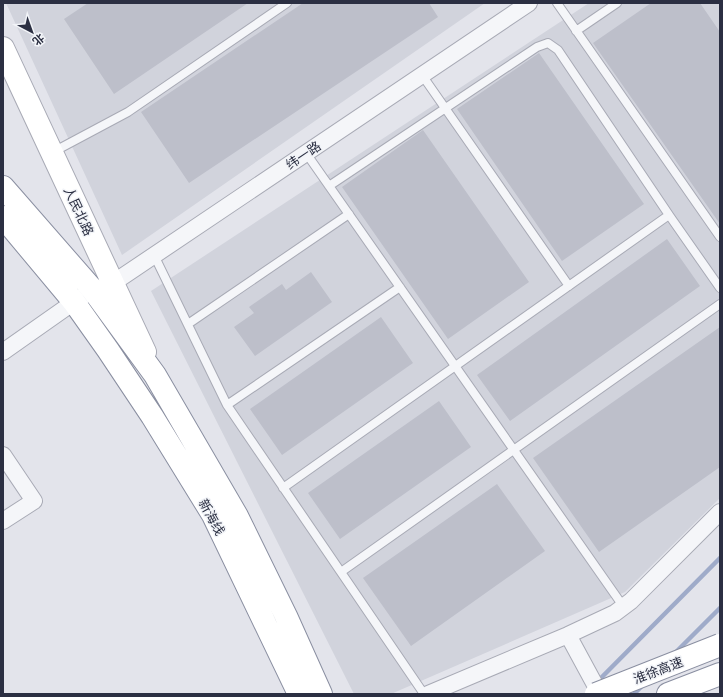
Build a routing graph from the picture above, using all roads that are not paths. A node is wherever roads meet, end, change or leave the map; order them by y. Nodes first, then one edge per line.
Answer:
1 (287, 3) edge
2 (529, 3) edge
3 (557, 3) edge
4 (617, 3) edge
5 (576, 31) junction
6 (3, 48) edge
7 (422, 75) junction
8 (445, 108) junction
9 (52, 153) junction
10 (306, 153) junction
11 (329, 186) junction
12 (3, 187) edge
13 (349, 214) junction
14 (669, 215) junction
15 (3, 217) edge
16 (720, 237) edge
17 (154, 255) junction
18 (113, 283) junction
19 (568, 286) junction
20 (400, 287) junction
21 (720, 288) edge
22 (93, 290) junction
23 (74, 302) junction
24 (720, 304) edge
25 (188, 324) junction
26 (4, 348) edge
27 (455, 366) junction
28 (155, 375) junction
29 (227, 405) junction
30 (514, 450) junction
31 (5, 463) edge
32 (283, 488) junction
33 (720, 512) edge
34 (3, 521) edge
35 (341, 572) junction
36 (623, 606) junction
37 (568, 635) junction
38 (720, 645) edge
39 (720, 674) edge
40 (299, 694) edge
41 (321, 694) edge
42 (424, 694) edge
43 (428, 694) edge
44 (596, 694) edge
45 (600, 694) edge
46 (668, 694) edge

1 - 9 lane
2 - 7 street, 纬一路
3 - 5 lane
4 - 5 lane
5 - 16 lane
6 - 9 main road, 人民北路
7 - 8 lane
7 - 10 street, 纬一路
8 - 11 lane
8 - 14 lane
8 - 19 lane
9 - 18 main road, 人民北路
10 - 11 lane
10 - 17 street, 纬一路
11 - 13 lane
12 - 22 main road
13 - 20 lane
13 - 25 lane
14 - 19 lane
14 - 21 lane
15 - 23 main road, 新海线
17 - 18 street, 纬一路
17 - 25 lane
18 - 22 street, 纬一路
18 - 28 main road, 人民北路
19 - 27 lane
20 - 27 lane
20 - 29 lane
22 - 23 street, 纬一路
22 - 28 main road
23 - 26 street, 纬一路
23 - 40 main road, 新海线
24 - 30 lane
25 - 29 lane
27 - 30 lane
27 - 32 lane
28 - 41 main road, 新海线
29 - 32 lane
30 - 35 lane
30 - 36 lane
31 - 34 street
32 - 35 lane
33 - 36 street
35 - 42 lane
36 - 37 street
37 - 43 street
37 - 45 street
38 - 44 main road, 淮徐高速, bridge
39 - 46 main road, 淮徐高速

